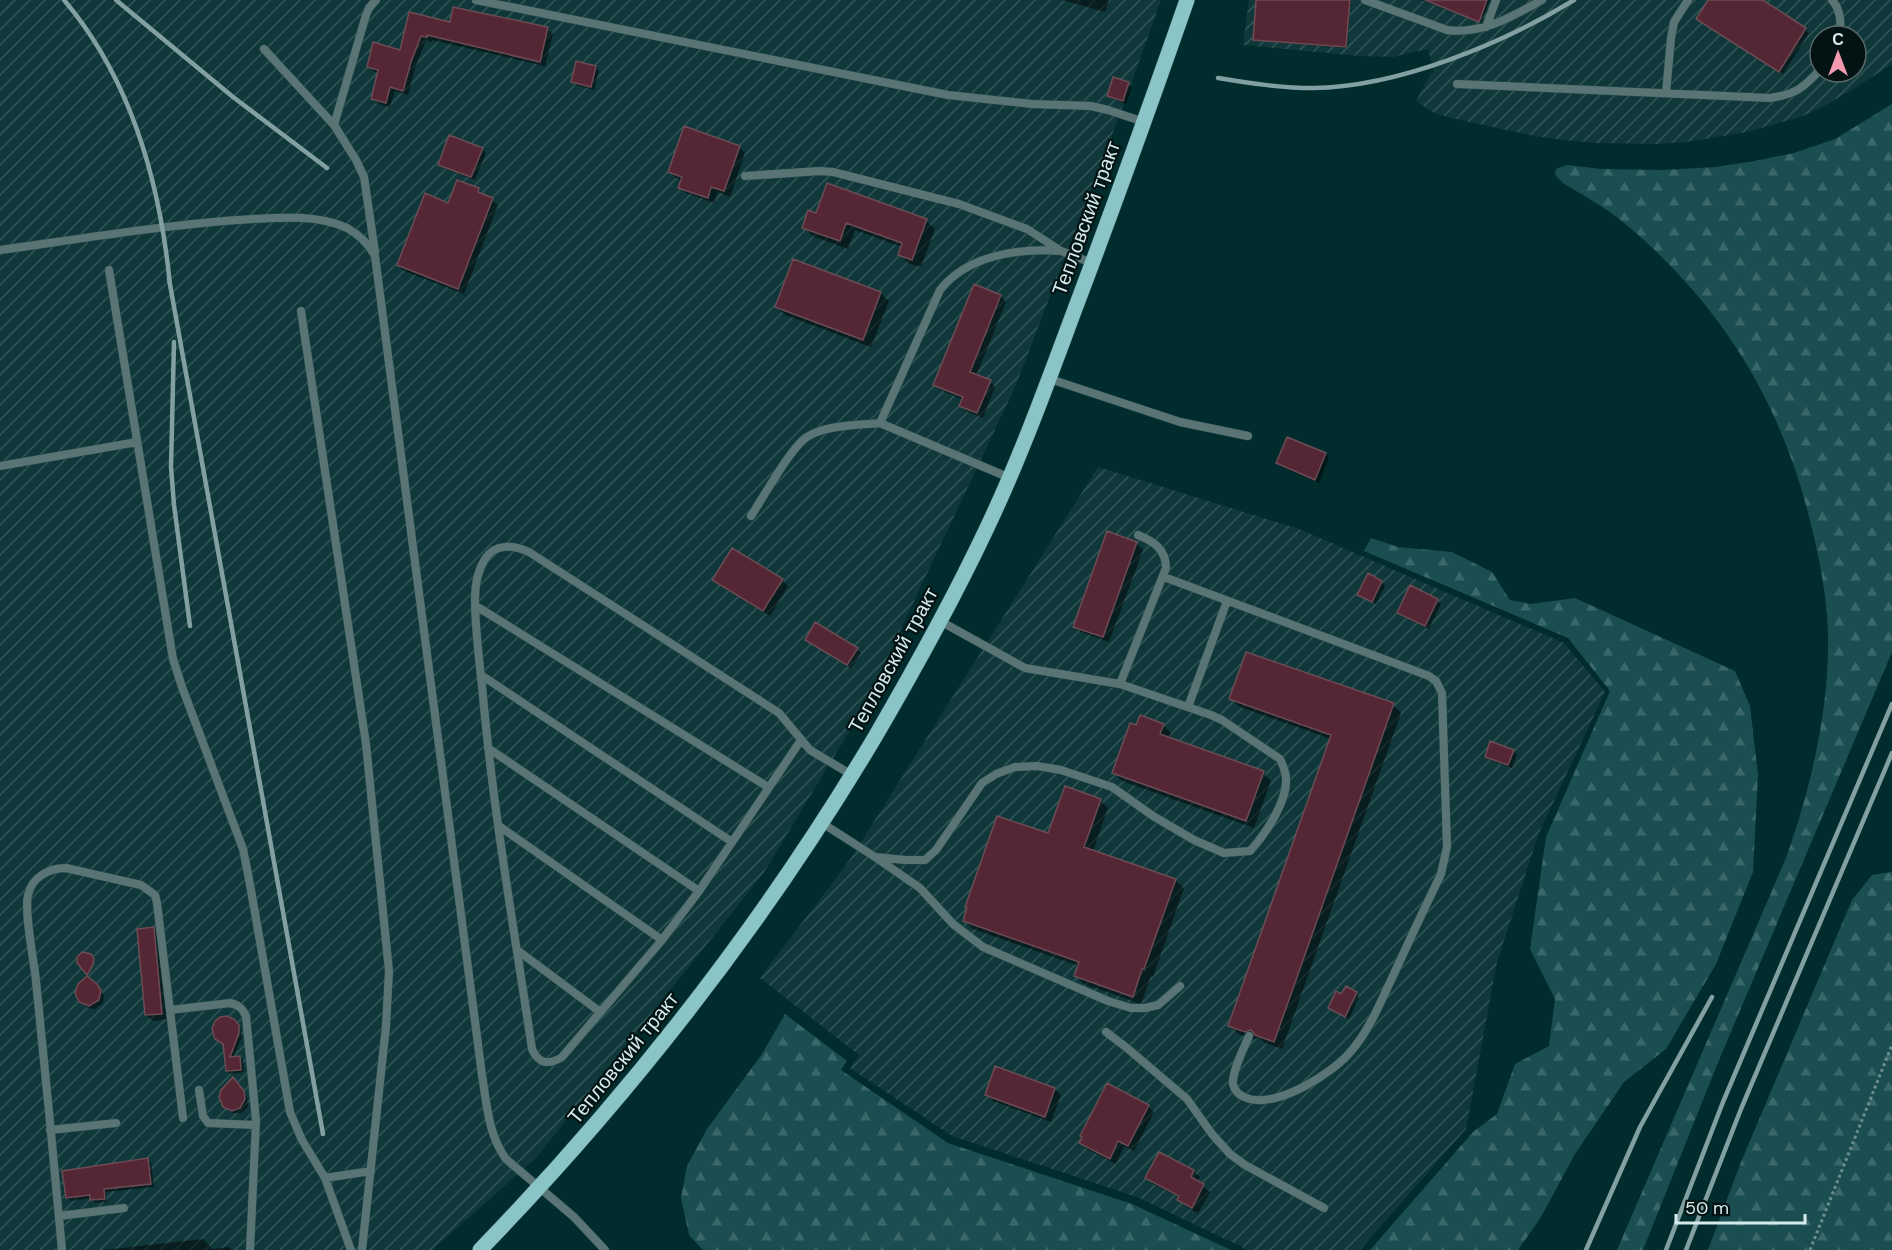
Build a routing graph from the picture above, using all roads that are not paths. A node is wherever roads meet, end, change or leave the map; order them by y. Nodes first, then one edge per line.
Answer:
1 (376, 0) edge
2 (476, 0) edge
3 (1187, 0) edge
4 (1365, 0) edge
5 (1496, 0) edge
6 (1542, 0) edge
7 (1688, 0) edge
8 (1832, 0) edge
9 (1841, 24) edge
10 (1486, 27) junction
11 (264, 49) dead end
12 (1808, 83) edge
13 (1457, 84) dead end
14 (1666, 93) junction
15 (1144, 122) junction
16 (334, 125) junction
17 (745, 176) dead end
18 (0, 250) edge
19 (1060, 251) junction
20 (375, 256) junction
21 (1092, 262) junction
22 (110, 270) dead end
23 (301, 312) dead end
24 (1050, 379) junction
25 (880, 423) junction
26 (1248, 436) dead end
27 (137, 442) junction
28 (0, 466) edge
29 (1010, 478) junction
30 (752, 516) dead end
31 (1138, 535) dead end
32 (1164, 577) junction
33 (1227, 601) junction
34 (476, 606) junction
35 (940, 621) junction
36 (481, 675) junction
37 (1120, 684) junction
38 (1188, 707) junction
39 (801, 740) junction
40 (488, 748) junction
41 (852, 775) junction
42 (768, 787) junction
43 (822, 824) junction
44 (499, 826) junction
45 (732, 842) junction
46 (875, 857) junction
47 (699, 891) junction
48 (662, 939) junction
49 (518, 950) junction
50 (1180, 987) dead end
51 (170, 1010) junction
52 (599, 1011) junction
53 (1106, 1032) dead end
54 (1248, 1036) dead end
55 (199, 1090) dead end
56 (183, 1118) dead end
57 (116, 1123) dead end
58 (256, 1125) junction
59 (50, 1130) junction
60 (371, 1171) junction
61 (325, 1178) junction
62 (540, 1188) junction
63 (124, 1208) dead end
64 (1324, 1208) dead end
65 (59, 1216) junction
66 (62, 1250) edge
67 (250, 1250) edge
68 (351, 1250) edge
69 (362, 1250) edge
70 (480, 1250) edge
71 (605, 1250) edge

1 - 16 lane
2 - 15 lane
3 - 15 main road, Тепловский тракт
4 - 10 lane
5 - 10 lane
6 - 10 lane
7 - 14 lane
8 - 9 lane
11 - 16 lane
12 - 14 lane
13 - 14 lane
15 - 21 main road, Тепловский тракт
16 - 20 lane
17 - 19 lane
18 - 20 lane
19 - 21 lane
19 - 25 lane
20 - 62 lane
21 - 24 main road, Тепловский тракт
22 - 27 lane
23 - 60 lane
24 - 26 lane
24 - 29 main road, Тепловский тракт
25 - 29 lane
25 - 30 lane
27 - 28 lane
27 - 61 lane
29 - 35 main road, Тепловский тракт
31 - 32 lane
32 - 33 lane
32 - 37 lane
33 - 38 lane
33 - 54 lane
34 - 36 lane
34 - 39 lane
34 - 42 lane
35 - 37 lane
35 - 41 main road, Тепловский тракт
36 - 40 lane
36 - 45 lane
37 - 38 lane
38 - 46 lane
39 - 41 lane
39 - 42 lane
40 - 44 lane
40 - 47 lane
41 - 43 main road, Тепловский тракт
42 - 45 lane
43 - 46 lane
43 - 62 main road, Тепловский тракт
44 - 48 lane
44 - 49 lane
45 - 47 lane
46 - 50 lane
47 - 48 lane
48 - 52 lane
49 - 52 lane
49 - 52 lane
51 - 56 lane
51 - 58 lane
51 - 59 lane
53 - 64 lane
55 - 58 lane
57 - 59 lane
58 - 67 lane
59 - 65 lane
60 - 61 lane
60 - 69 lane
61 - 68 lane
62 - 70 main road, Тепловский тракт
62 - 71 lane
63 - 65 lane
65 - 66 lane

